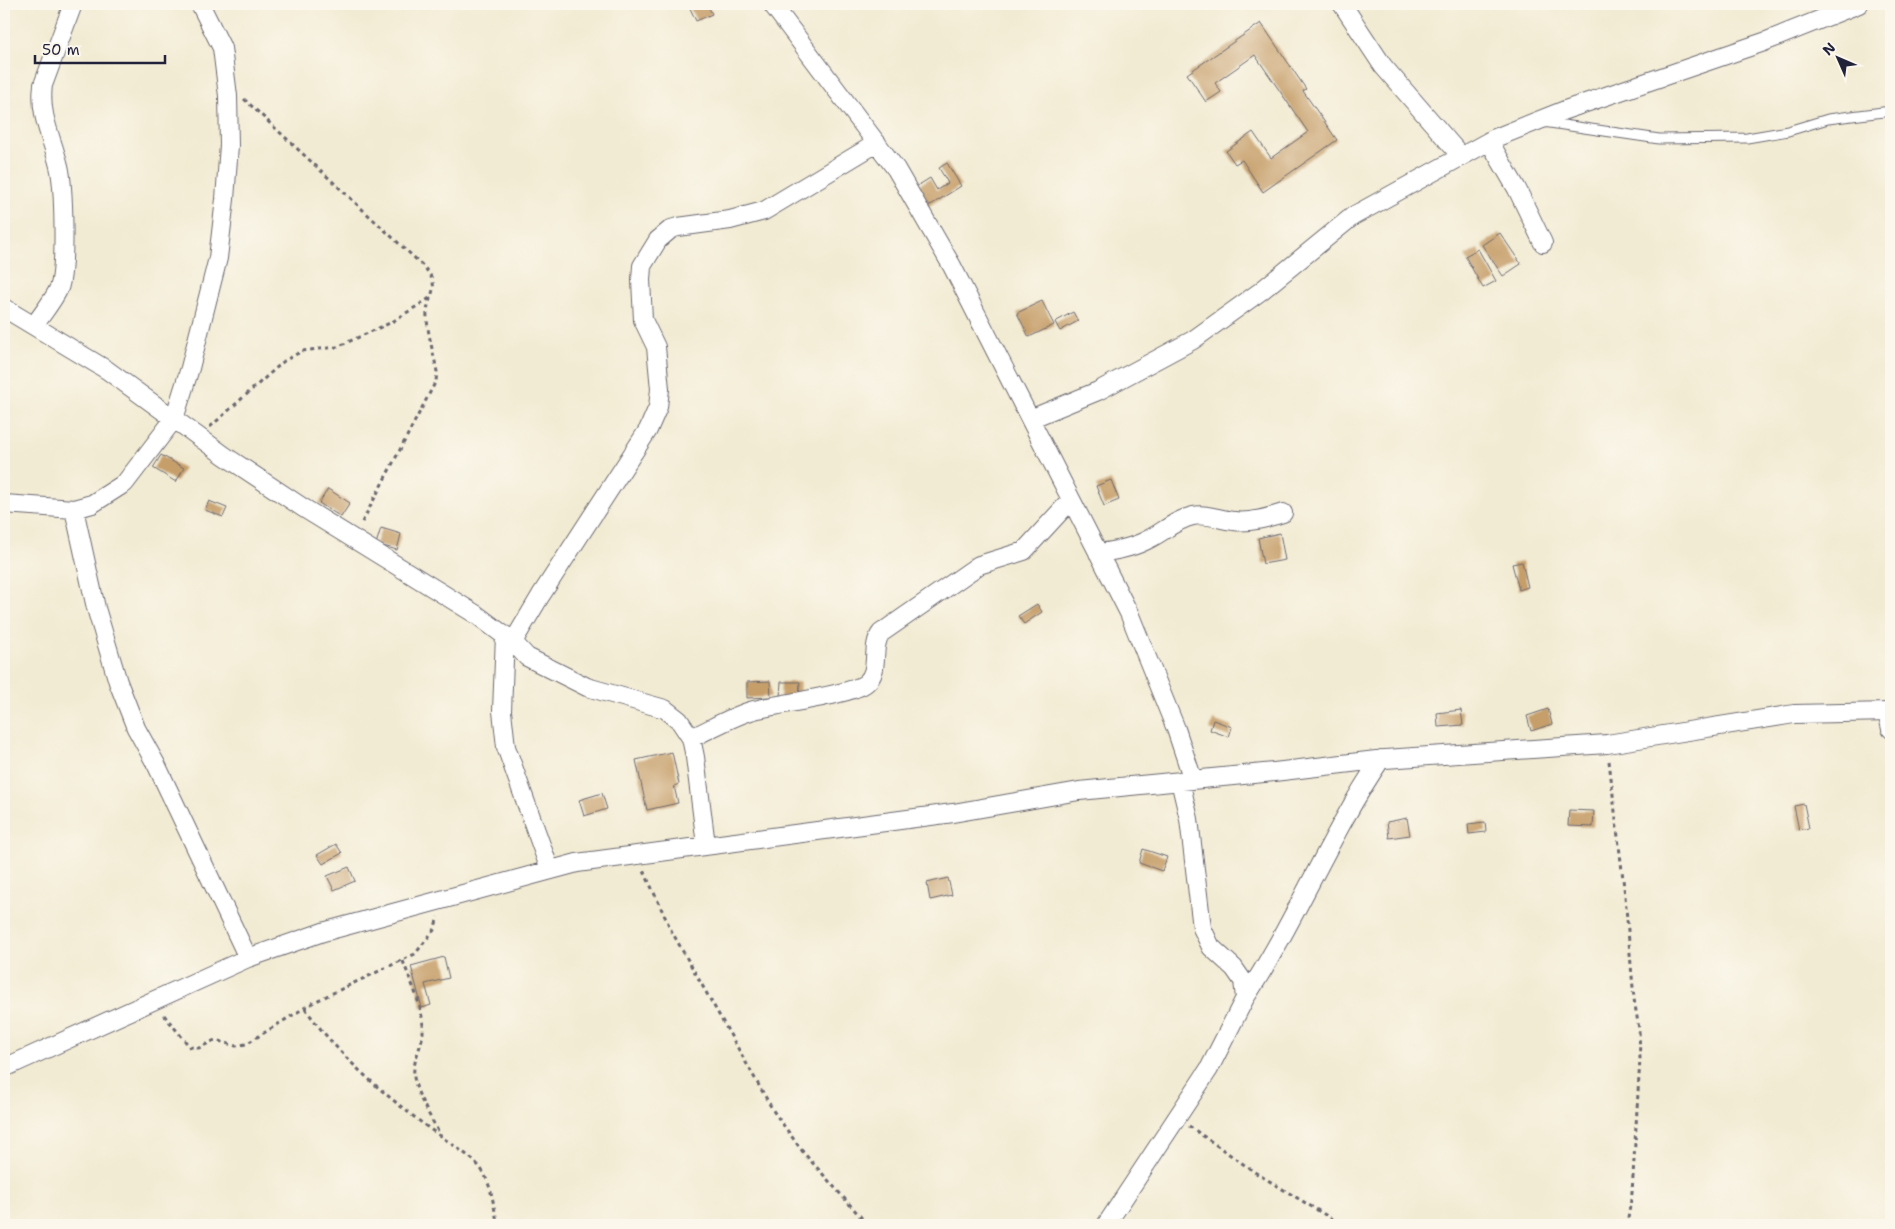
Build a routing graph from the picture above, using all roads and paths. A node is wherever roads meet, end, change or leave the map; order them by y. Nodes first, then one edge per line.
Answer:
1 (72, 4) edge
2 (200, 4) edge
3 (772, 4) edge
4 (1342, 4) edge
5 (1859, 4) edge
6 (226, 82) junction
7 (1891, 111) edge
8 (1538, 121) junction
9 (1489, 141) junction
10 (877, 143) junction
11 (1461, 156) junction
12 (1543, 243) dead end
13 (433, 296) junction
14 (4, 308) edge
15 (34, 326) junction
16 (174, 419) junction
17 (1030, 419) junction
18 (198, 437) junction
19 (1071, 500) junction
20 (4, 504) edge
21 (74, 509) junction
22 (1283, 513) dead end
23 (354, 538) junction
24 (1098, 553) junction
25 (509, 639) junction
26 (1889, 712) edge
27 (1891, 729) edge
28 (690, 738) junction
29 (1607, 744) junction
30 (1381, 759) junction
31 (1186, 780) junction
32 (706, 845) junction
33 (636, 855) junction
34 (550, 870) junction
35 (444, 898) junction
36 (248, 958) junction
37 (403, 961) junction
38 (1245, 998) junction
39 (152, 1001) junction
40 (305, 1008) junction
41 (4, 1068) edge
42 (1176, 1118) junction
43 (442, 1139) junction
44 (498, 1225) edge
45 (868, 1225) edge
46 (1106, 1225) edge
47 (1342, 1225) edge
48 (1627, 1225) edge

1 - 15 street
2 - 6 street
3 - 10 street
4 - 11 street
5 - 8 street
6 - 13 path
6 - 16 street
7 - 8 lane
8 - 9 street
9 - 11 street
9 - 12 street
10 - 17 street
10 - 25 street
11 - 17 street
13 - 18 path
13 - 23 path
14 - 15 street
15 - 16 street
16 - 18 street
16 - 21 street
17 - 19 street
18 - 23 street
19 - 24 street
19 - 28 street
20 - 21 street
21 - 36 street
22 - 24 street
23 - 25 street
24 - 31 street
25 - 28 street
25 - 34 street
26 - 27 street
26 - 29 street
28 - 32 street
29 - 30 street
29 - 48 path
30 - 31 street
30 - 38 street
31 - 32 street
31 - 38 street
32 - 33 street
33 - 34 street
33 - 45 path
34 - 35 street
35 - 36 street
35 - 37 path
36 - 39 street
37 - 40 path
37 - 43 path
38 - 42 street
39 - 40 path
39 - 41 street
40 - 43 path
42 - 46 street
42 - 47 path
43 - 44 path

